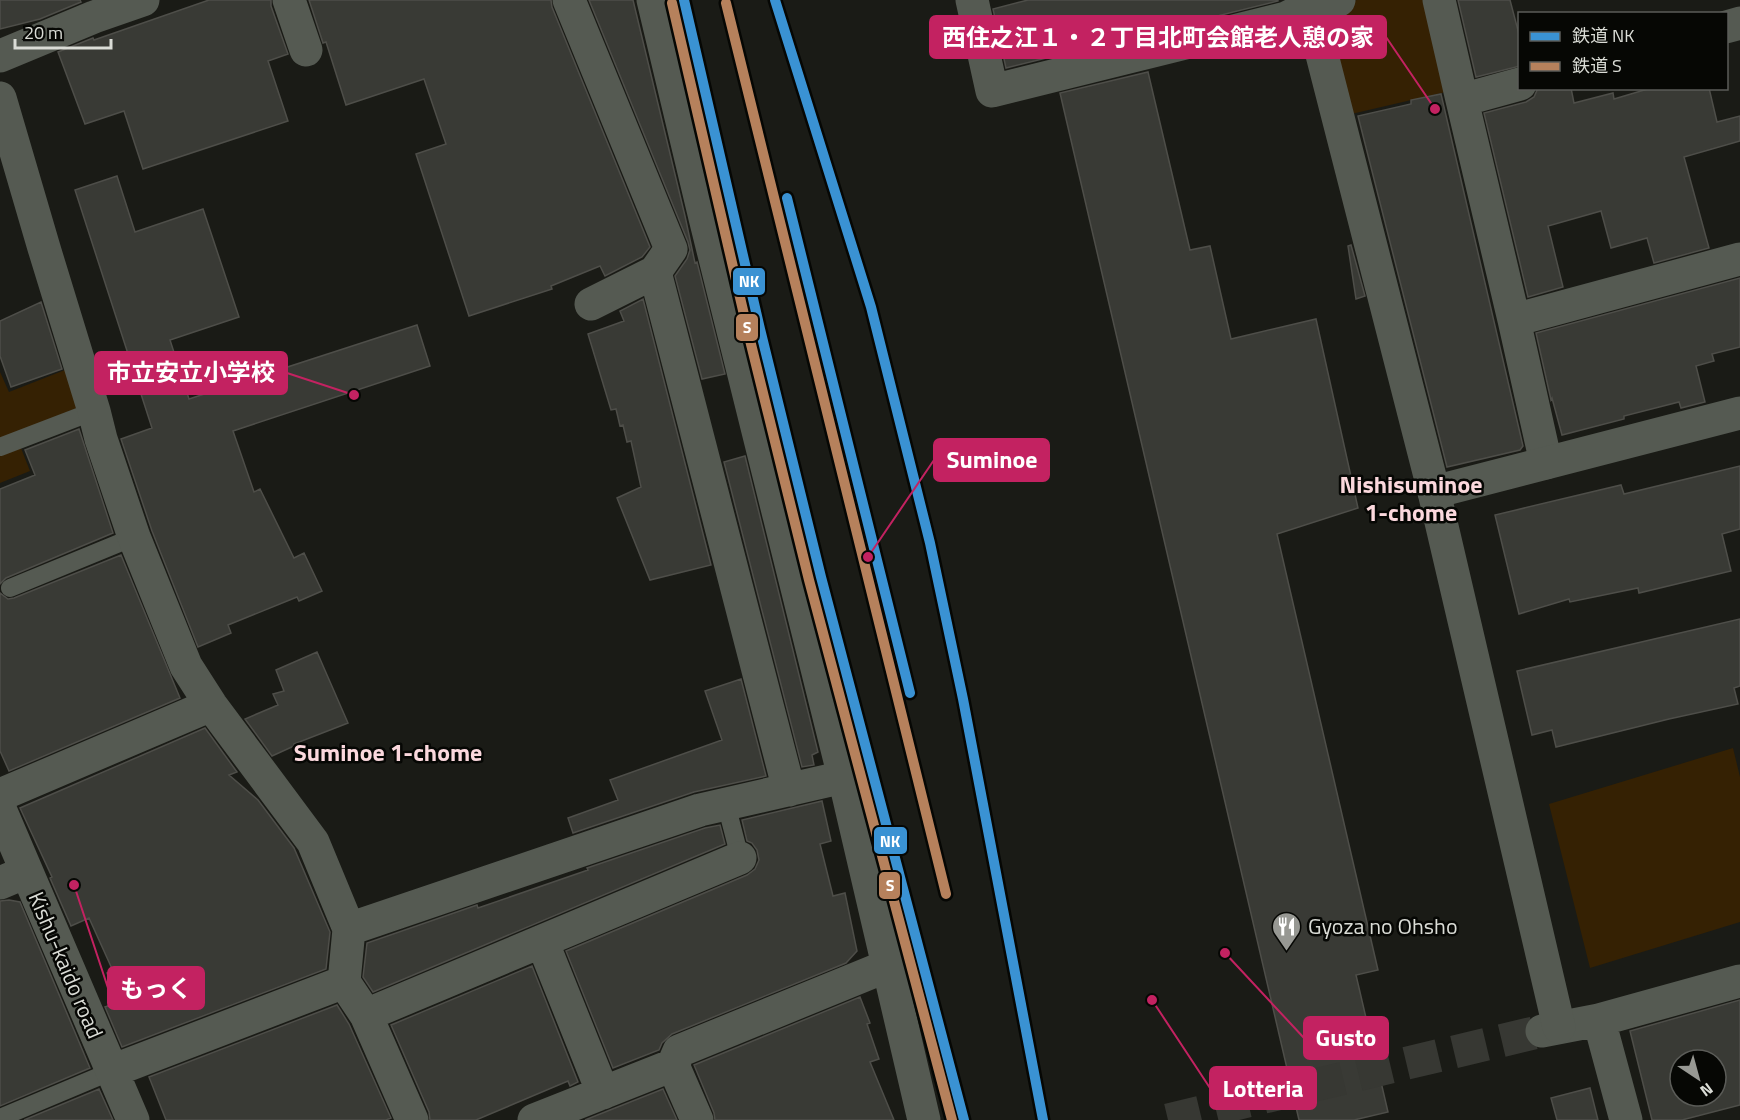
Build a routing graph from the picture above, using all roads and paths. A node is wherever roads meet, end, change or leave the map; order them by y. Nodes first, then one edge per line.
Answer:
1 (143, 0) edge
2 (289, 0) edge
3 (569, 0) edge
4 (653, 0) edge
5 (972, 0) edge
6 (1439, 0) edge
7 (1314, 4) edge
8 (306, 50) dead end
9 (0, 56) edge
10 (1518, 85) edge
11 (0, 98) edge
12 (1462, 100) junction
13 (1740, 260) edge
14 (655, 272) junction
15 (591, 304) dead end
16 (1514, 320) junction
17 (94, 411) junction
18 (1740, 413) edge
19 (0, 447) edge
20 (1546, 463) junction
21 (1434, 492) junction
22 (134, 537) junction
23 (10, 588) dead end
24 (211, 705) junction
25 (844, 777) junction
26 (789, 790) junction
27 (0, 795) edge
28 (726, 804) junction
29 (0, 809) edge
30 (740, 858) joint
31 (13, 877) edge
32 (349, 929) junction
33 (542, 941) junction
34 (888, 966) junction
35 (1740, 981) edge
36 (344, 982) junction
37 (366, 1015) junction
38 (1599, 1020) junction
39 (673, 1065) junction
40 (112, 1071) junction
41 (603, 1093) junction
42 (0, 1118) edge
43 (133, 1120) edge
44 (412, 1120) edge
45 (534, 1120) edge
46 (697, 1120) edge
47 (924, 1120) edge
48 (1626, 1120) edge

1 - 9 street
2 - 8 street
3 - 14 street
4 - 25 street
5 - 7 street
6 - 12 street
7 - 21 street
10 - 12 street
11 - 17 street
12 - 16 street
13 - 16 street
14 - 15 street
14 - 26 street
16 - 20 street
17 - 19 lane
17 - 22 street
18 - 20 street
20 - 21 street
21 - 38 street
22 - 23 lane
22 - 24 street
24 - 27 street
24 - 32 street
25 - 26 street
25 - 34 street
26 - 28 street
28 - 30 lane
28 - 32 street
29 - 31 street, Kishu-kaido road
30 - 33 street
31 - 40 street, Kishu-kaido road
32 - 36 street
33 - 37 street
33 - 41 street
34 - 39 street
34 - 47 street
35 - 38 street
36 - 37 street
36 - 40 street
37 - 44 street
38 - 48 street
39 - 41 street
39 - 46 street
40 - 42 lane
40 - 43 street, Kishu-kaido road
41 - 45 street

